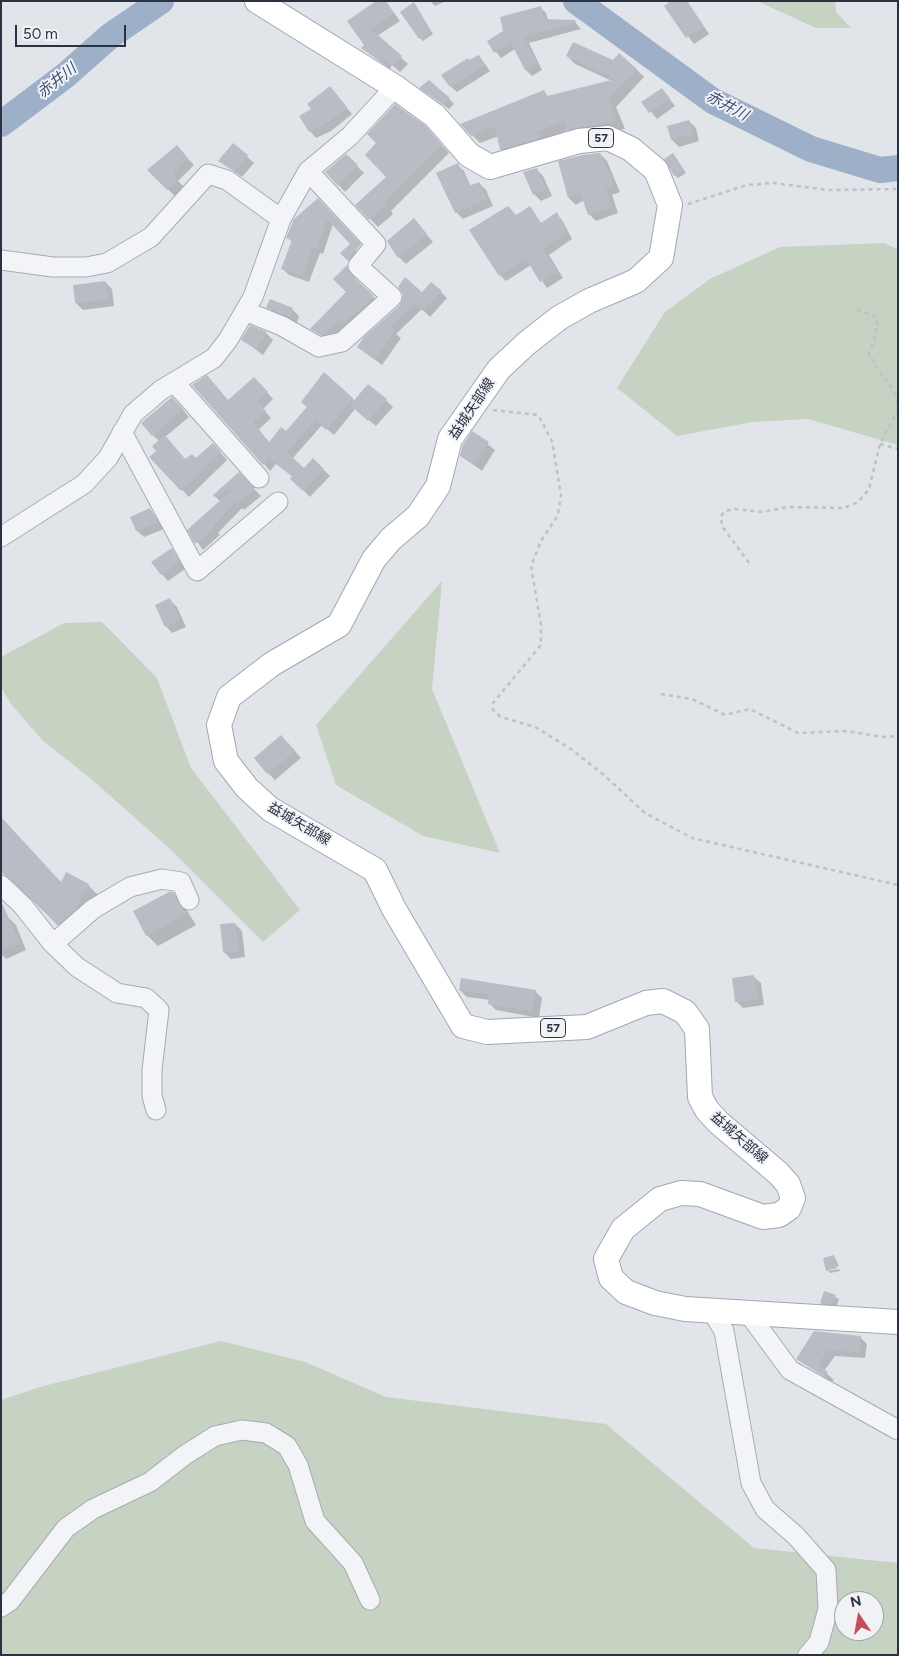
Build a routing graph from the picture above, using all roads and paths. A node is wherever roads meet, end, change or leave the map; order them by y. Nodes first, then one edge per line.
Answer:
1 (257, 2) edge
2 (395, 87) junction
3 (308, 170) junction
4 (898, 189) edge
5 (670, 210) junction
6 (281, 219) junction
7 (1, 260) edge
8 (857, 310) dead end
9 (245, 311) junction
10 (174, 382) junction
11 (472, 408) junction
12 (898, 408) edge
13 (122, 432) junction
14 (880, 444) junction
15 (898, 449) edge
16 (259, 478) dead end
17 (278, 502) dead end
18 (1, 537) edge
19 (749, 563) dead end
20 (661, 694) dead end
21 (898, 736) edge
22 (898, 884) edge
23 (1, 885) edge
24 (189, 900) dead end
25 (53, 944) junction
26 (156, 1110) dead end
27 (712, 1312) junction
28 (748, 1313) junction
29 (898, 1322) edge
30 (898, 1430) edge
31 (370, 1600) dead end
32 (1, 1607) edge
33 (808, 1655) edge

1 - 2 main road, 益城矢部線 / 57
2 - 3 street
2 - 5 main road, 益城矢部線 / 57
3 - 6 street
3 - 9 street
4 - 5 path
5 - 11 main road, 益城矢部線 / 57
6 - 7 street
6 - 9 street
8 - 12 path
9 - 10 street
10 - 13 street
10 - 16 street
11 - 22 path
11 - 27 main road, 益城矢部線 / 57
12 - 14 path
13 - 17 street
13 - 18 street
14 - 15 path
14 - 19 path
20 - 21 path
23 - 25 street
24 - 25 street
25 - 26 street
27 - 28 main road, 益城矢部線 / 57
27 - 33 street
28 - 29 main road, 益城矢部線 / 57
28 - 30 street
31 - 32 street

